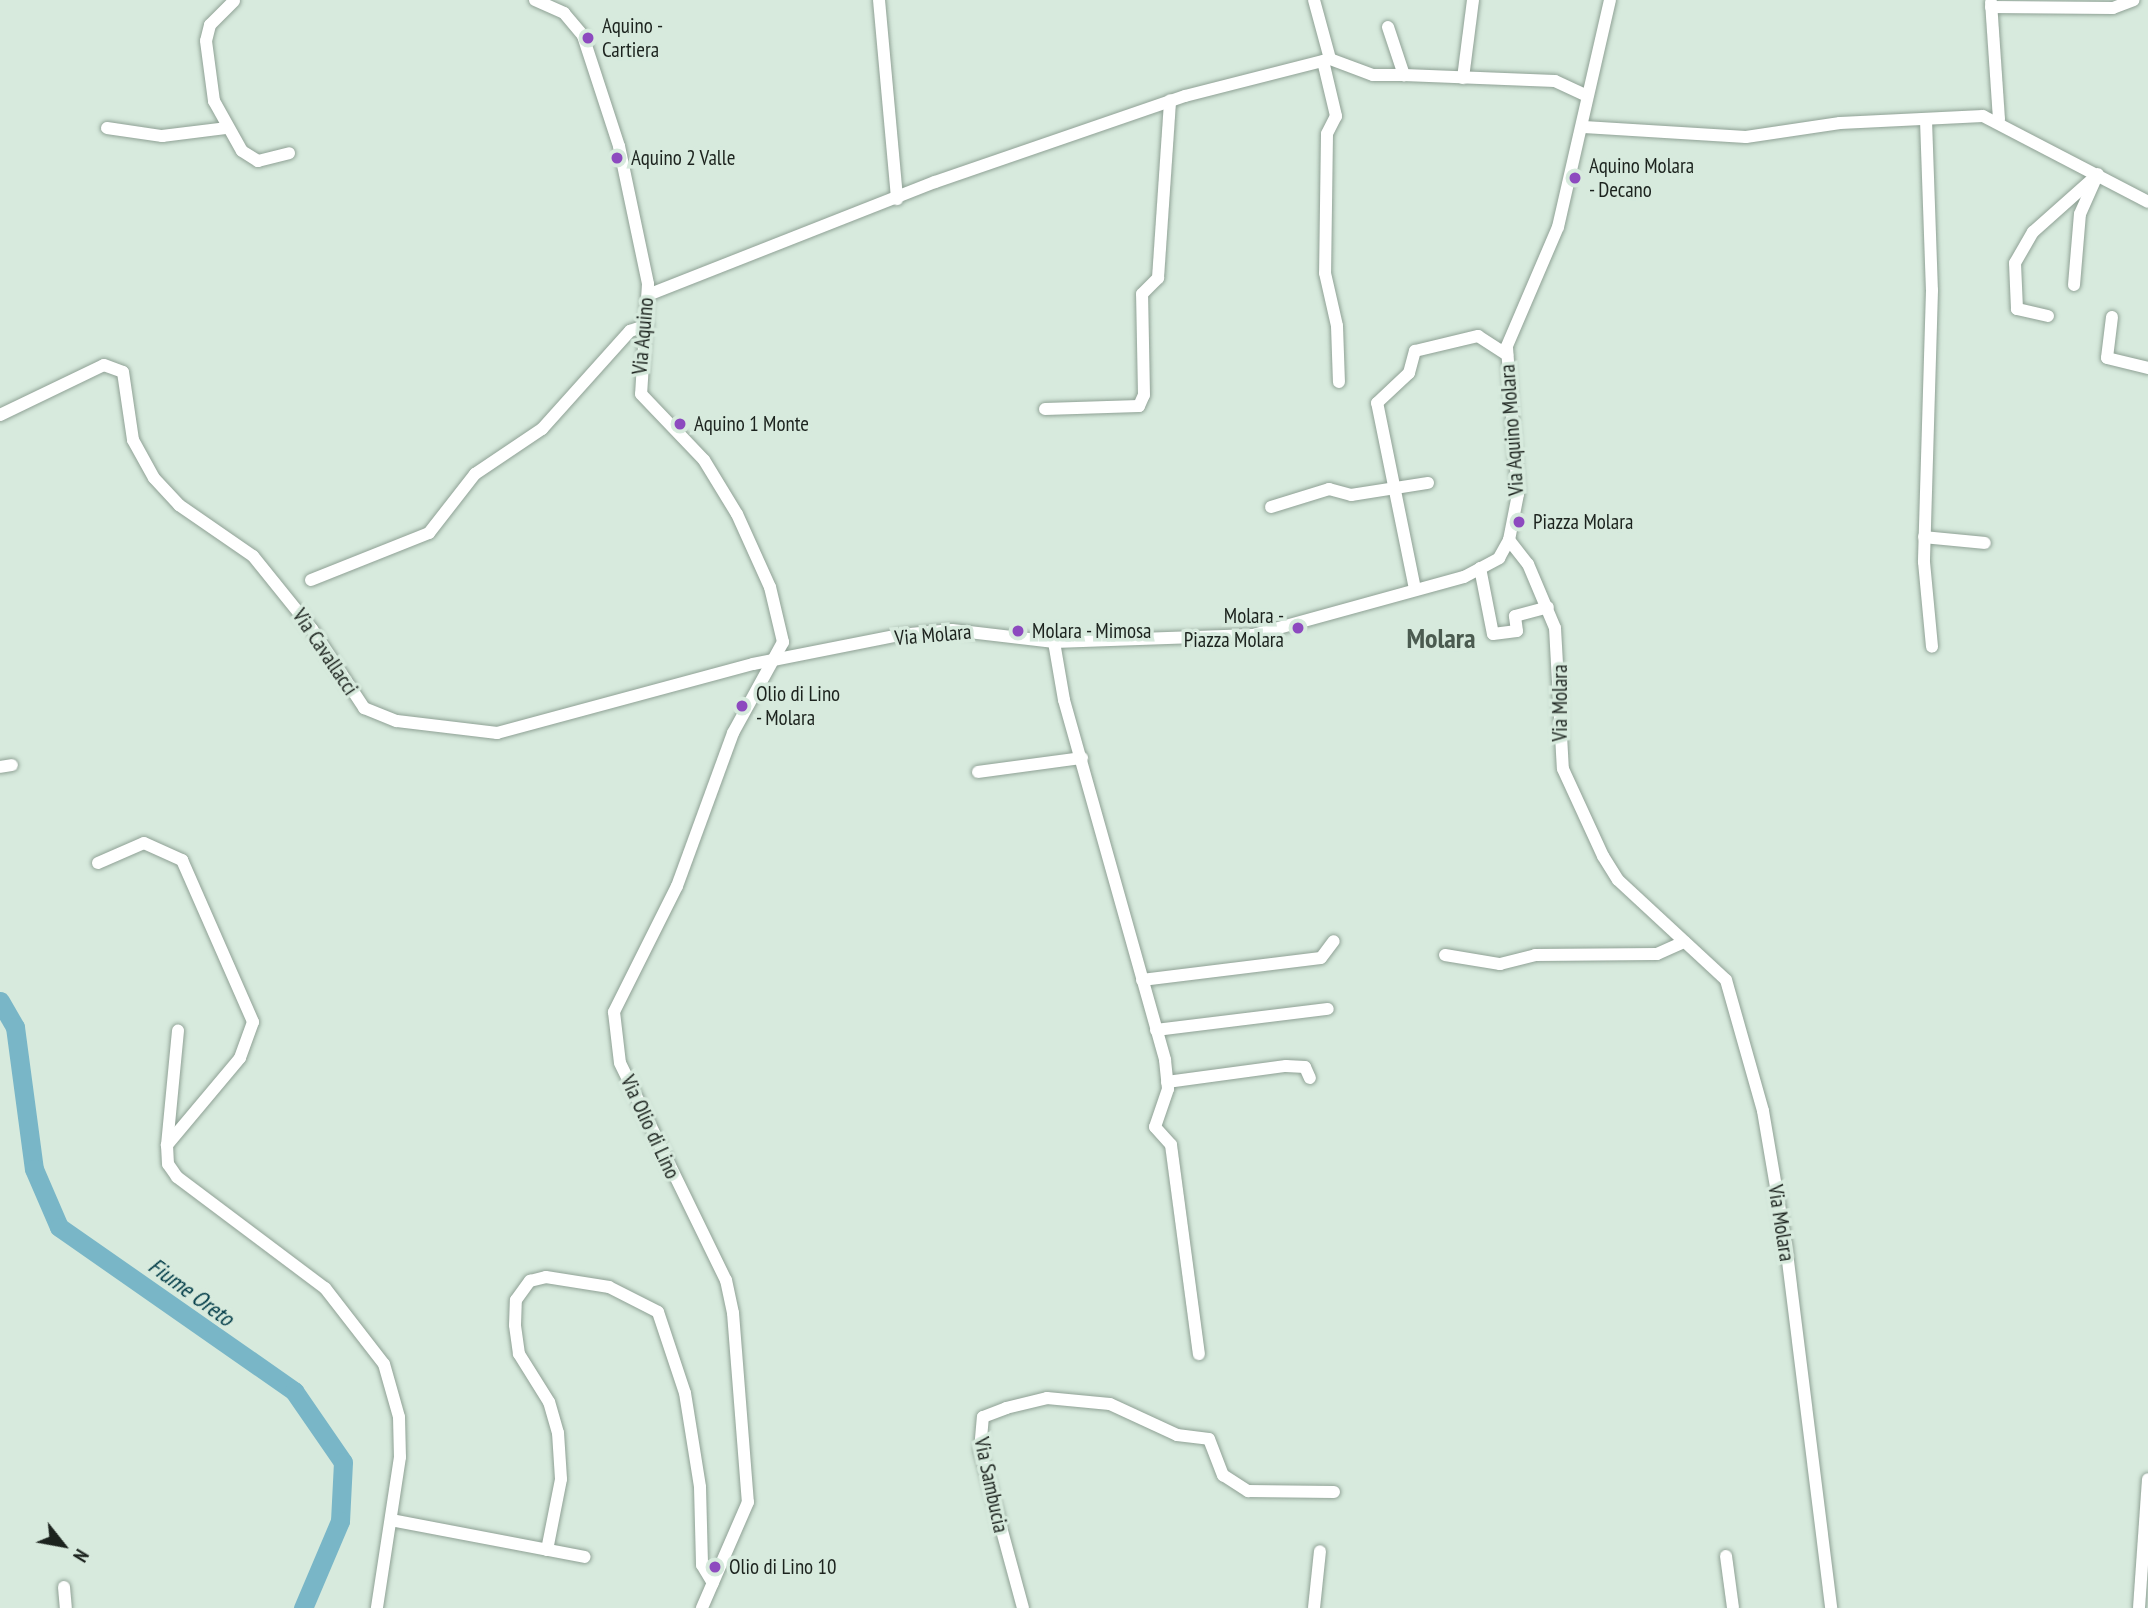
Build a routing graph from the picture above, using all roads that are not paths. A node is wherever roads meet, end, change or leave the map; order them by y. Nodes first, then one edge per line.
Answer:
1 (232, 0) edge
2 (245, 0) edge
3 (535, 0) edge
4 (879, 0) edge
5 (1314, 0) edge
6 (1473, 0) edge
7 (1610, 0) edge
8 (2134, 0) edge
9 (1991, 4) edge
10 (1388, 27) dead end
11 (1326, 60) junction
12 (1404, 75) junction
13 (1463, 79) junction
14 (1587, 96) junction
15 (1170, 100) junction
16 (1926, 120) junction
17 (1999, 120) junction
18 (1584, 127) junction
19 (107, 128) dead end
20 (226, 128) junction
21 (289, 153) dead end
22 (2098, 174) junction
23 (897, 199) junction
24 (2148, 202) edge
25 (2074, 285) dead end
26 (648, 295) junction
27 (2048, 316) dead end
28 (2112, 317) dead end
29 (647, 325) junction
30 (1507, 355) junction
31 (2148, 368) edge
32 (1339, 382) dead end
33 (1045, 409) dead end
34 (0, 415) edge
35 (1428, 483) dead end
36 (1394, 488) junction
37 (1271, 507) dead end
38 (1924, 537) junction
39 (1509, 540) junction
40 (1985, 543) dead end
41 (1480, 568) junction
42 (311, 580) dead end
43 (1415, 589) junction
44 (1548, 607) junction
45 (1054, 642) junction
46 (1932, 647) dead end
47 (778, 662) junction
48 (1082, 758) junction
49 (978, 772) dead end
50 (98, 863) dead end
51 (1334, 941) dead end
52 (1684, 942) junction
53 (1445, 955) dead end
54 (1142, 980) junction
55 (1328, 1009) dead end
56 (1156, 1030) junction
57 (178, 1031) dead end
58 (1310, 1078) dead end
59 (1167, 1082) junction
60 (167, 1145) junction
61 (1199, 1354) dead end
62 (2148, 1479) edge
63 (1334, 1492) dead end
64 (391, 1520) junction
65 (547, 1550) junction
66 (1320, 1550) dead end
67 (1726, 1556) dead end
68 (584, 1557) dead end
69 (713, 1583) junction
70 (64, 1587) dead end
71 (66, 1608) edge
72 (377, 1608) edge
73 (702, 1608) edge
74 (1023, 1608) edge
75 (1314, 1608) edge
76 (1733, 1608) edge
77 (1831, 1608) edge
78 (2139, 1608) edge

1 - 2 street
1 - 20 street
3 - 26 street, Via Aquino
4 - 23 street
5 - 11 street
6 - 13 street
7 - 14 street, Via Aquino Molara
8 - 9 street
9 - 17 street
10 - 12 street
11 - 12 street
11 - 15 street
11 - 32 street
12 - 13 street
13 - 14 street
14 - 18 street, Via Aquino Molara
15 - 23 street
15 - 33 street
16 - 17 street
16 - 18 street
16 - 38 street
17 - 22 street
18 - 30 street, Via Aquino Molara
19 - 20 street
20 - 21 street
22 - 24 street
22 - 25 street
22 - 27 street
23 - 26 street
26 - 29 street, Via Aquino
28 - 31 street
29 - 42 street
29 - 47 street, Via Aquino
30 - 36 street
30 - 39 street, Via Aquino Molara
34 - 47 street, Via Cavallacci
35 - 36 street
36 - 37 street
36 - 43 street
38 - 40 street
38 - 46 street
39 - 41 street, Via Molara
39 - 44 street, Via Molara
41 - 43 street, Via Molara
41 - 44 street
43 - 45 street, Via Molara
44 - 52 street, Via Molara
45 - 47 street, Via Molara
45 - 48 street
47 - 69 street, Via Olio di Lino
48 - 49 street
48 - 54 street
50 - 60 street
51 - 54 street
52 - 53 street
52 - 77 street, Via Molara
54 - 56 street
55 - 56 street
56 - 59 street
57 - 60 street
58 - 59 street
59 - 61 street
60 - 64 street
62 - 78 street
63 - 74 street, Via Sambucia
64 - 65 street
64 - 72 street
65 - 68 street
65 - 69 street
66 - 75 street
67 - 76 street
69 - 73 street, Via Olio di Lino
70 - 71 street

